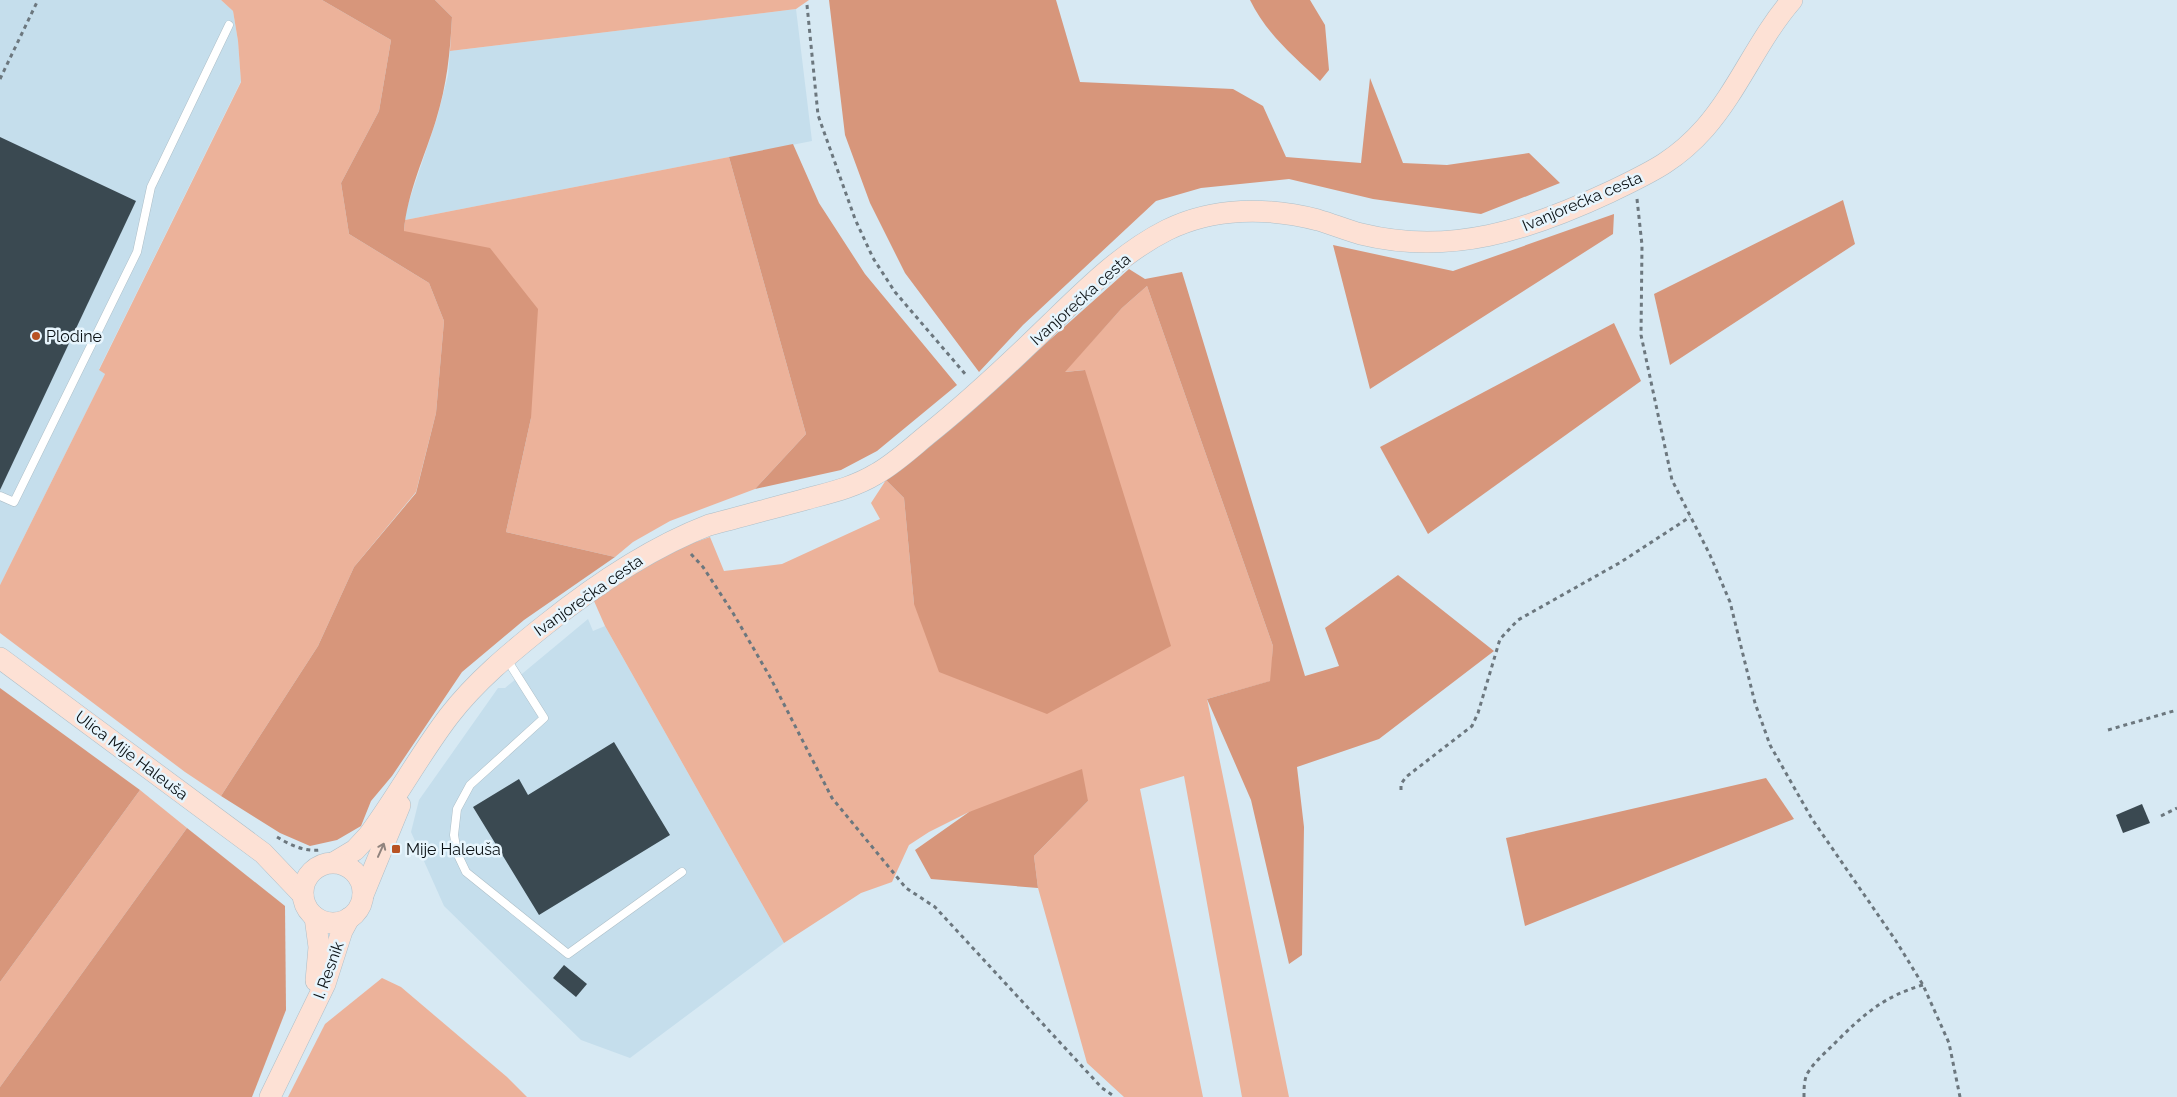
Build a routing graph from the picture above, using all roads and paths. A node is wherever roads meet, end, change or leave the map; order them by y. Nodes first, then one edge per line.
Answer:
1 (38, 0) edge
2 (1792, 0) edge
3 (807, 5) dead end
4 (229, 25) dead end
5 (0, 79) edge
6 (1632, 181) junction
7 (981, 390) junction
8 (0, 496) edge
9 (1690, 517) junction
10 (678, 538) junction
11 (505, 656) junction
12 (0, 658) edge
13 (2177, 710) edge
14 (2108, 730) dead end
15 (410, 774) junction
16 (1401, 790) dead end
17 (2177, 808) edge
18 (2161, 816) dead end
19 (272, 834) dead end
20 (263, 853) junction
21 (329, 858) junction
22 (682, 872) dead end
23 (303, 895) junction
24 (363, 895) junction
25 (315, 917) junction
26 (349, 918) junction
27 (1922, 985) junction
28 (306, 1022) junction
29 (270, 1097) edge
30 (1115, 1097) edge
31 (1804, 1097) edge
32 (1960, 1097) edge

1 - 5 path
2 - 6 main road, Ivanjorečka cesta
3 - 7 path
4 - 8 lane
6 - 7 main road, Ivanjorečka cesta
6 - 9 path
7 - 10 main road, Ivanjorečka cesta
9 - 16 path
9 - 27 path
10 - 11 main road, Ivanjorečka cesta
10 - 30 path
11 - 15 main road, Ivanjorečka cesta
11 - 22 lane
12 - 20 main road, Ulica Mije Haleuša
13 - 14 path
15 - 21 main road, Ivanjorečka cesta
24 -> 15 main road, Ivanjorečka cesta
17 - 18 path
19 - 21 path
20 - 21 main road, Ulica Mije Haleuša
20 - 23 main road, Ulica Mije Haleuša
21 - 23 main road
21 - 24 main road
23 - 25 main road
24 - 26 main road
25 - 26 main road
25 - 28 main road, I. Resnik
26 - 28 main road, I. Resnik
27 - 31 path
27 - 32 path
28 - 29 main road, I. Resnik

